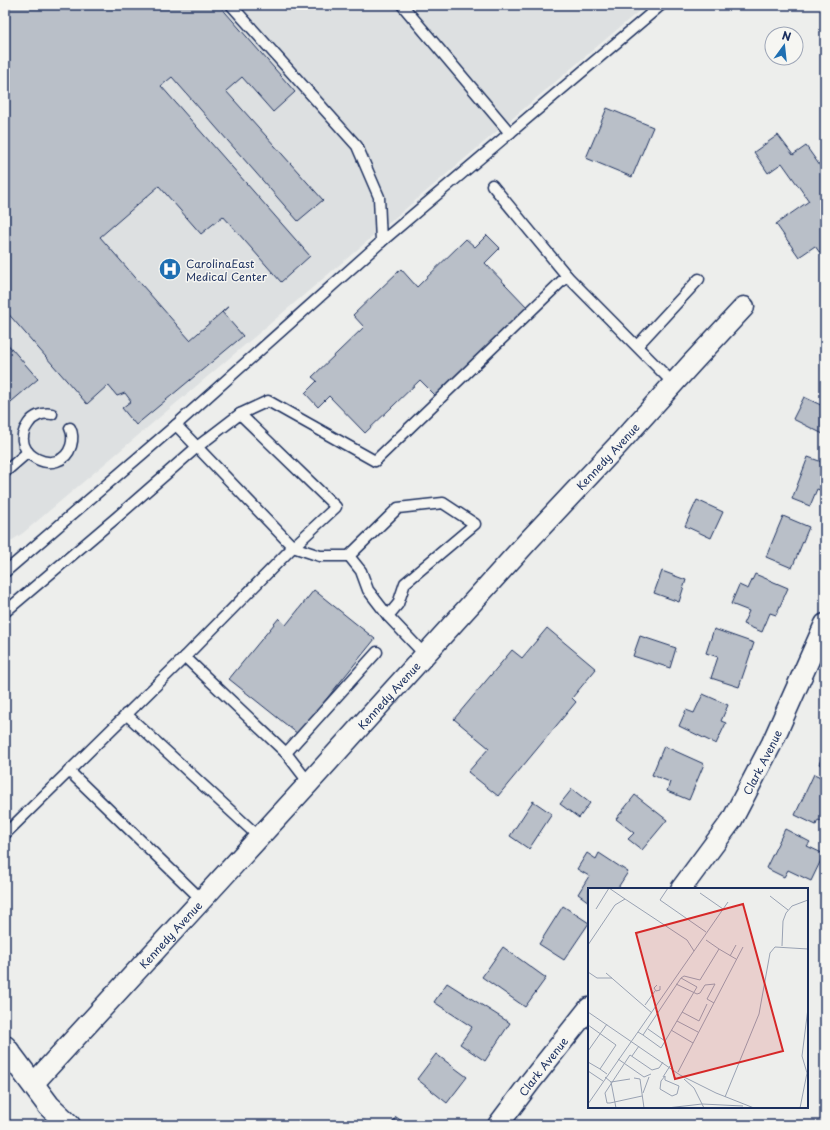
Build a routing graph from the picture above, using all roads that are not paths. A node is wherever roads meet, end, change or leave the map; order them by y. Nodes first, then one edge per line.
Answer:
1 (231, 5) edge
2 (402, 5) edge
3 (661, 5) edge
4 (510, 133) junction
5 (492, 185) dead end
6 (381, 242) junction
7 (568, 276) junction
8 (699, 279) dead end
9 (744, 307) dead end
10 (637, 346) junction
11 (673, 383) junction
12 (52, 414) dead end
13 (240, 414) junction
14 (176, 425) junction
15 (70, 428) dead end
16 (197, 447) junction
17 (28, 452) junction
18 (5, 472) edge
19 (293, 547) junction
20 (349, 556) junction
21 (5, 572) edge
22 (5, 612) edge
23 (388, 616) junction
24 (825, 624) edge
25 (377, 652) dead end
26 (425, 655) junction
27 (184, 657) junction
28 (126, 714) junction
29 (286, 753) junction
30 (69, 771) junction
31 (309, 783) junction
32 (5, 832) edge
33 (259, 837) junction
34 (681, 888) edge
35 (202, 900) junction
36 (588, 1009) edge
37 (5, 1046) edge
38 (33, 1084) junction
39 (49, 1106) junction
40 (60, 1125) edge
41 (69, 1125) edge
42 (498, 1125) edge

1 - 6 lane
2 - 4 lane
3 - 4 lane
4 - 6 lane
5 - 7 lane
6 - 14 lane
7 - 10 lane
7 - 13 lane
8 - 10 lane
9 - 11 street, Kennedy Avenue
10 - 11 lane
11 - 26 street, Kennedy Avenue
12 - 17 lane
13 - 16 lane
13 - 19 lane
14 - 16 lane
14 - 21 lane
15 - 17 lane
16 - 19 lane
16 - 22 lane
17 - 18 lane
19 - 20 lane
19 - 27 lane
20 - 23 lane
20 - 23 lane
23 - 26 lane
24 - 34 street, Clark Avenue
25 - 29 lane
26 - 31 street, Kennedy Avenue
27 - 28 lane
27 - 29 lane
28 - 30 lane
28 - 33 lane
29 - 31 lane
30 - 32 lane
30 - 35 lane
31 - 33 street, Kennedy Avenue
33 - 35 street, Kennedy Avenue
35 - 38 street, Kennedy Avenue
36 - 42 street, Clark Avenue
37 - 38 main road
38 - 39 main road
39 - 40 main road
39 - 41 main road

